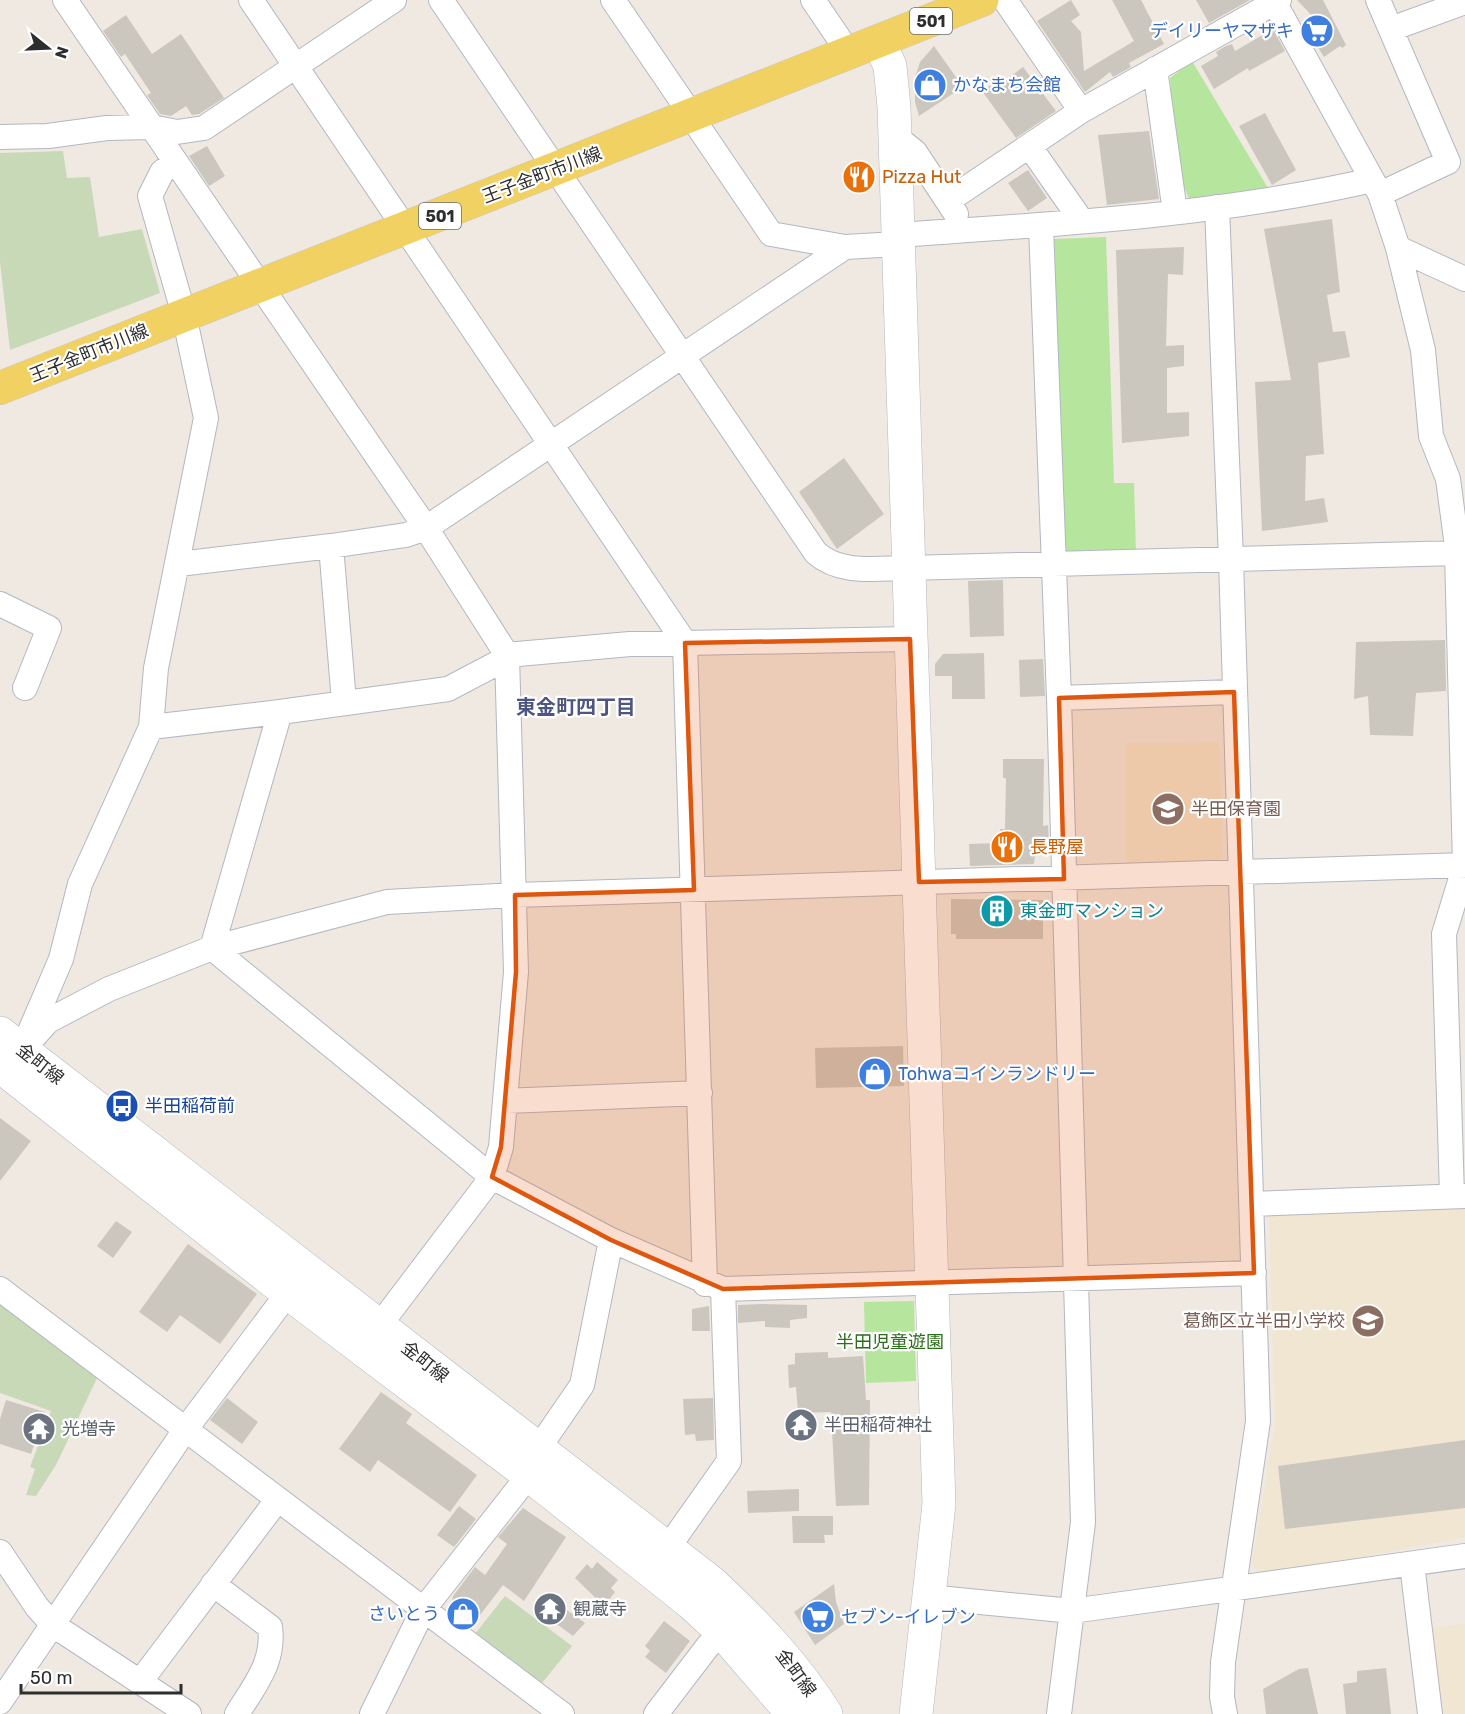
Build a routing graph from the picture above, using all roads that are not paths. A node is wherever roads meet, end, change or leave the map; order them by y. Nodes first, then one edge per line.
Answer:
1 (65, 0) edge
2 (251, 0) edge
3 (394, 0) edge
4 (441, 0) edge
5 (613, 0) edge
6 (813, 0) edge
7 (982, 0) edge
8 (1005, 0) edge
9 (1378, 0) edge
10 (1276, 1) edge
11 (1465, 2) edge
12 (1391, 29) junction
13 (879, 42) junction
14 (849, 53) junction
15 (295, 66) junction
16 (1155, 69) junction
17 (1081, 111) junction
18 (692, 116) junction
19 (151, 127) junction
20 (895, 136) junction
21 (0, 137) edge
22 (1030, 147) junction
23 (175, 162) junction
24 (558, 169) junction
25 (1376, 187) junction
26 (949, 200) junction
27 (1216, 207) junction
28 (1175, 212) junction
29 (1081, 220) junction
30 (1041, 226) junction
31 (406, 230) junction
32 (962, 231) junction
33 (897, 239) junction
34 (845, 248) junction
35 (1398, 248) junction
36 (1465, 279) edge
37 (260, 286) junction
38 (184, 315) junction
39 (682, 357) junction
40 (0, 388) edge
41 (551, 444) junction
42 (426, 528) junction
43 (331, 546) junction
44 (1462, 553) edge
45 (1231, 560) junction
46 (179, 564) junction
47 (1053, 566) junction
48 (908, 568) junction
49 (0, 604) edge
50 (910, 639) junction
51 (685, 643) junction
52 (507, 657) junction
53 (25, 688) dead end
54 (1234, 692) junction
55 (1059, 698) junction
56 (344, 702) junction
57 (280, 712) junction
58 (151, 728) junction
59 (1465, 865) edge
60 (1241, 874) junction
61 (1064, 879) junction
62 (919, 882) junction
63 (694, 890) junction
64 (516, 895) junction
65 (212, 948) junction
66 (6, 1061) edge
67 (700, 1093) junction
68 (505, 1101) junction
69 (492, 1177) junction
70 (1459, 1196) edge
71 (1252, 1204) junction
72 (611, 1240) junction
73 (1254, 1272) junction
74 (1076, 1278) junction
75 (297, 1281) junction
76 (932, 1282) junction
77 (714, 1287) junction
78 (0, 1289) edge
79 (379, 1326) junction
80 (185, 1430) junction
81 (533, 1462) junction
82 (278, 1499) junction
83 (668, 1549) junction
84 (0, 1552) edge
85 (1465, 1556) edge
86 (1412, 1564) junction
87 (213, 1584) junction
88 (1232, 1590) junction
89 (928, 1597) junction
90 (423, 1610) junction
91 (1072, 1611) junction
92 (53, 1624) junction
93 (722, 1632) junction
94 (140, 1682) junction
95 (0, 1702) edge
96 (0, 1711) edge
97 (5, 1714) edge
98 (189, 1714) edge
99 (237, 1714) edge
100 (372, 1714) edge
101 (562, 1714) edge
102 (656, 1714) edge
103 (793, 1714) edge
104 (826, 1714) edge
105 (916, 1714) edge
106 (1059, 1714) edge
107 (1225, 1714) edge
108 (1430, 1714) edge

1 - 19 street
2 - 15 street
3 - 15 street
4 - 24 street
5 - 18 street
6 - 14 street
7 - 13 main road, 王子金町市川線 / 501
8 - 17 street
9 - 12 street
10 - 16 street
10 - 25 street
11 - 12 street
12 - 25 street
13 - 14 main road, 王子金町市川線 / 501
13 - 20 main road
14 - 18 main road, 王子金町市川線 / 501
15 - 19 street
15 - 31 street
16 - 17 street
16 - 28 street
17 - 22 street
18 - 24 main road, 王子金町市川線 / 501
18 - 34 street
19 - 21 street
19 - 23 street
20 - 26 street
20 - 33 main road
22 - 26 street
22 - 29 street
23 - 37 street
23 - 38 street
24 - 31 main road, 王子金町市川線 / 501
24 - 39 street
25 - 27 street
25 - 35 street
26 - 32 street
27 - 28 street
27 - 45 street
28 - 29 street
29 - 30 street
30 - 32 street
30 - 47 street
31 - 37 main road, 王子金町市川線 / 501
31 - 41 street
32 - 33 street
33 - 34 street
33 - 48 main road
34 - 39 street
35 - 36 street
35 - 44 street
37 - 38 main road, 王子金町市川線 / 501
37 - 42 street
38 - 40 main road, 王子金町市川線 / 501
38 - 46 street
39 - 41 street
39 - 48 street
41 - 42 street
41 - 51 street
42 - 43 street
42 - 52 street
43 - 46 street
43 - 56 street
44 - 45 street
44 - 59 street
45 - 47 street
45 - 54 street
46 - 58 street
47 - 48 street
47 - 55 street
48 - 50 main road
49 - 53 street
50 - 51 street
50 - 62 main road
51 - 52 street
51 - 63 street
52 - 56 street
52 - 64 street
54 - 55 street
54 - 60 street
55 - 61 street
56 - 57 street
57 - 58 street
57 - 65 street
58 - 66 street
59 - 60 street
59 - 70 street
60 - 61 street
60 - 71 street
61 - 62 street
61 - 74 street
62 - 63 street
62 - 76 main road
63 - 64 street
63 - 67 street
64 - 65 street
64 - 68 street
65 - 66 street
65 - 69 street
66 - 75 main road, 金町線
67 - 68 street
67 - 77 street
68 - 69 street
69 - 72 street
69 - 79 street
70 - 71 street
71 - 73 street
72 - 77 street
72 - 81 street
73 - 74 street
73 - 88 street
74 - 76 street
74 - 91 street
75 - 79 main road, 金町線
75 - 80 street
75 - 81 main road, 金町線
76 - 77 street
76 - 89 main road
77 - 83 street
78 - 80 street
79 - 81 main road, 金町線
80 - 82 street
80 - 92 street
81 - 83 main road, 金町線
81 - 90 street
81 - 93 main road, 金町線
82 - 87 street
82 - 90 street
83 - 104 main road, 金町線
84 - 92 street
85 - 86 street
86 - 88 street
86 - 108 street
87 - 94 street
87 - 99 street
88 - 91 street
88 - 107 street
89 - 91 street
89 - 105 main road
90 - 100 street
90 - 101 street
91 - 106 street
92 - 94 street
92 - 95 street
93 - 102 street
93 - 103 main road, 金町線
94 - 98 street
96 - 97 street

